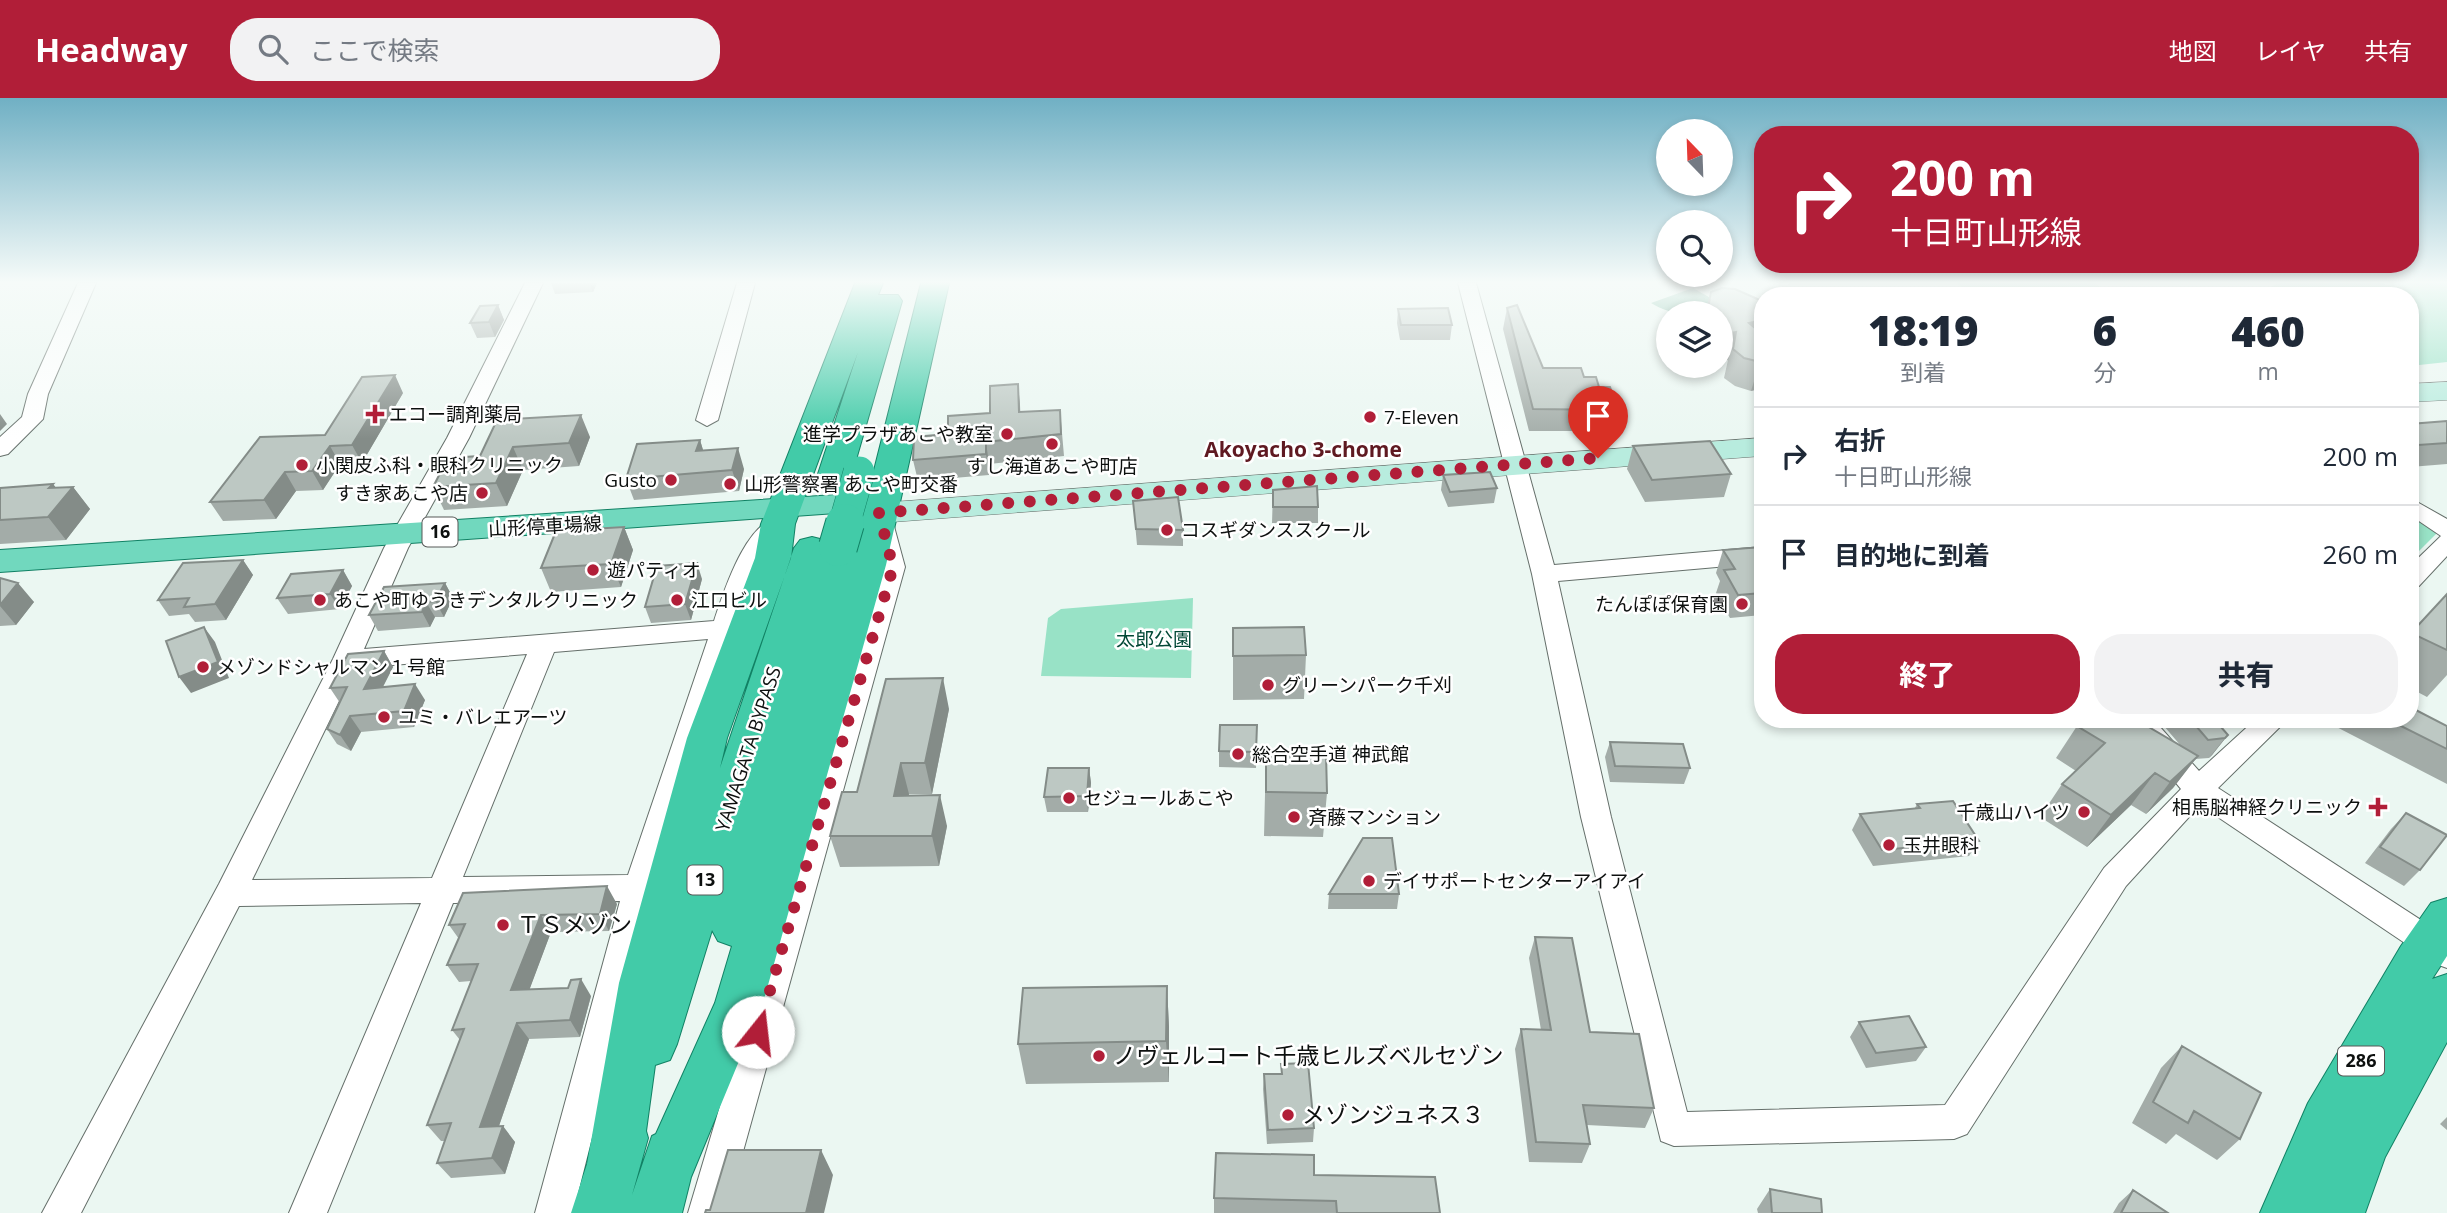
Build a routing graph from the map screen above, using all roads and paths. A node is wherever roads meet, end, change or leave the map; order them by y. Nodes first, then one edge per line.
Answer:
1 (64, 335) edge
2 (508, 335) edge
3 (731, 335) edge
4 (855, 335) edge
5 (885, 335) edge
6 (903, 335) edge
7 (923, 335) edge
8 (1481, 335) edge
9 (2447, 391) edge
10 (2419, 393) edge
11 (2447, 405) edge
12 (2419, 407) edge
13 (707, 420) dead end
14 (1754, 439) edge
15 (1754, 446) edge
16 (0, 449) edge
17 (1515, 460) junction
18 (863, 491) junction
19 (2419, 511) edge
20 (2447, 530) edge
21 (803, 532) junction
22 (400, 541) junction
23 (2447, 542) edge
24 (1754, 556) edge
25 (0, 561) edge
26 (2419, 571) edge
27 (1544, 574) junction
28 (0, 577) edge
29 (726, 629) junction
30 (545, 643) junction
31 (346, 659) junction
32 (2145, 728) edge
33 (2264, 728) edge
34 (2197, 789) junction
35 (639, 888) junction
36 (444, 889) junction
37 (230, 893) junction
38 (2441, 938) edge
39 (2447, 995) edge
40 (659, 1196) edge
41 (61, 1213) edge
42 (308, 1213) edge
43 (554, 1213) edge
44 (599, 1213) edge
45 (707, 1213) edge
46 (2288, 1213) edge
47 (2337, 1213) edge

1 - 16 street
2 - 22 street
3 - 13 street
4 - 21 highway
5 - 18 highway, YAMAGATA BYPASS / 13
6 - 18 highway, YAMAGATA BYPASS / 13
7 - 18 highway
8 - 17 street
9 - 10 main road
11 - 12 main road
14 - 17 main road
15 - 17 main road
17 - 18 main road
17 - 27 street
18 - 21 main road, 山形停車場線 / 16
18 - 21 highway, YAMAGATA BYPASS / 13
18 - 40 highway
18 - 45 street
19 - 20 street
21 - 22 main road, 山形停車場線 / 16
21 - 29 street
21 - 40 highway, YAMAGATA BYPASS / 13
21 - 44 highway, YAMAGATA BYPASS / 13
22 - 25 main road, 山形停車場線 / 16
22 - 28 main road, 山形停車場線 / 16
22 - 31 street
23 - 26 street
24 - 27 street
27 - 34 street
29 - 30 street
29 - 35 street
30 - 31 street
30 - 36 street
31 - 37 street
32 - 34 street
33 - 34 street
34 - 38 street
35 - 36 street
35 - 43 street
36 - 37 street
36 - 42 street
37 - 41 street
38 - 46 highway, 286
39 - 47 highway, 286

